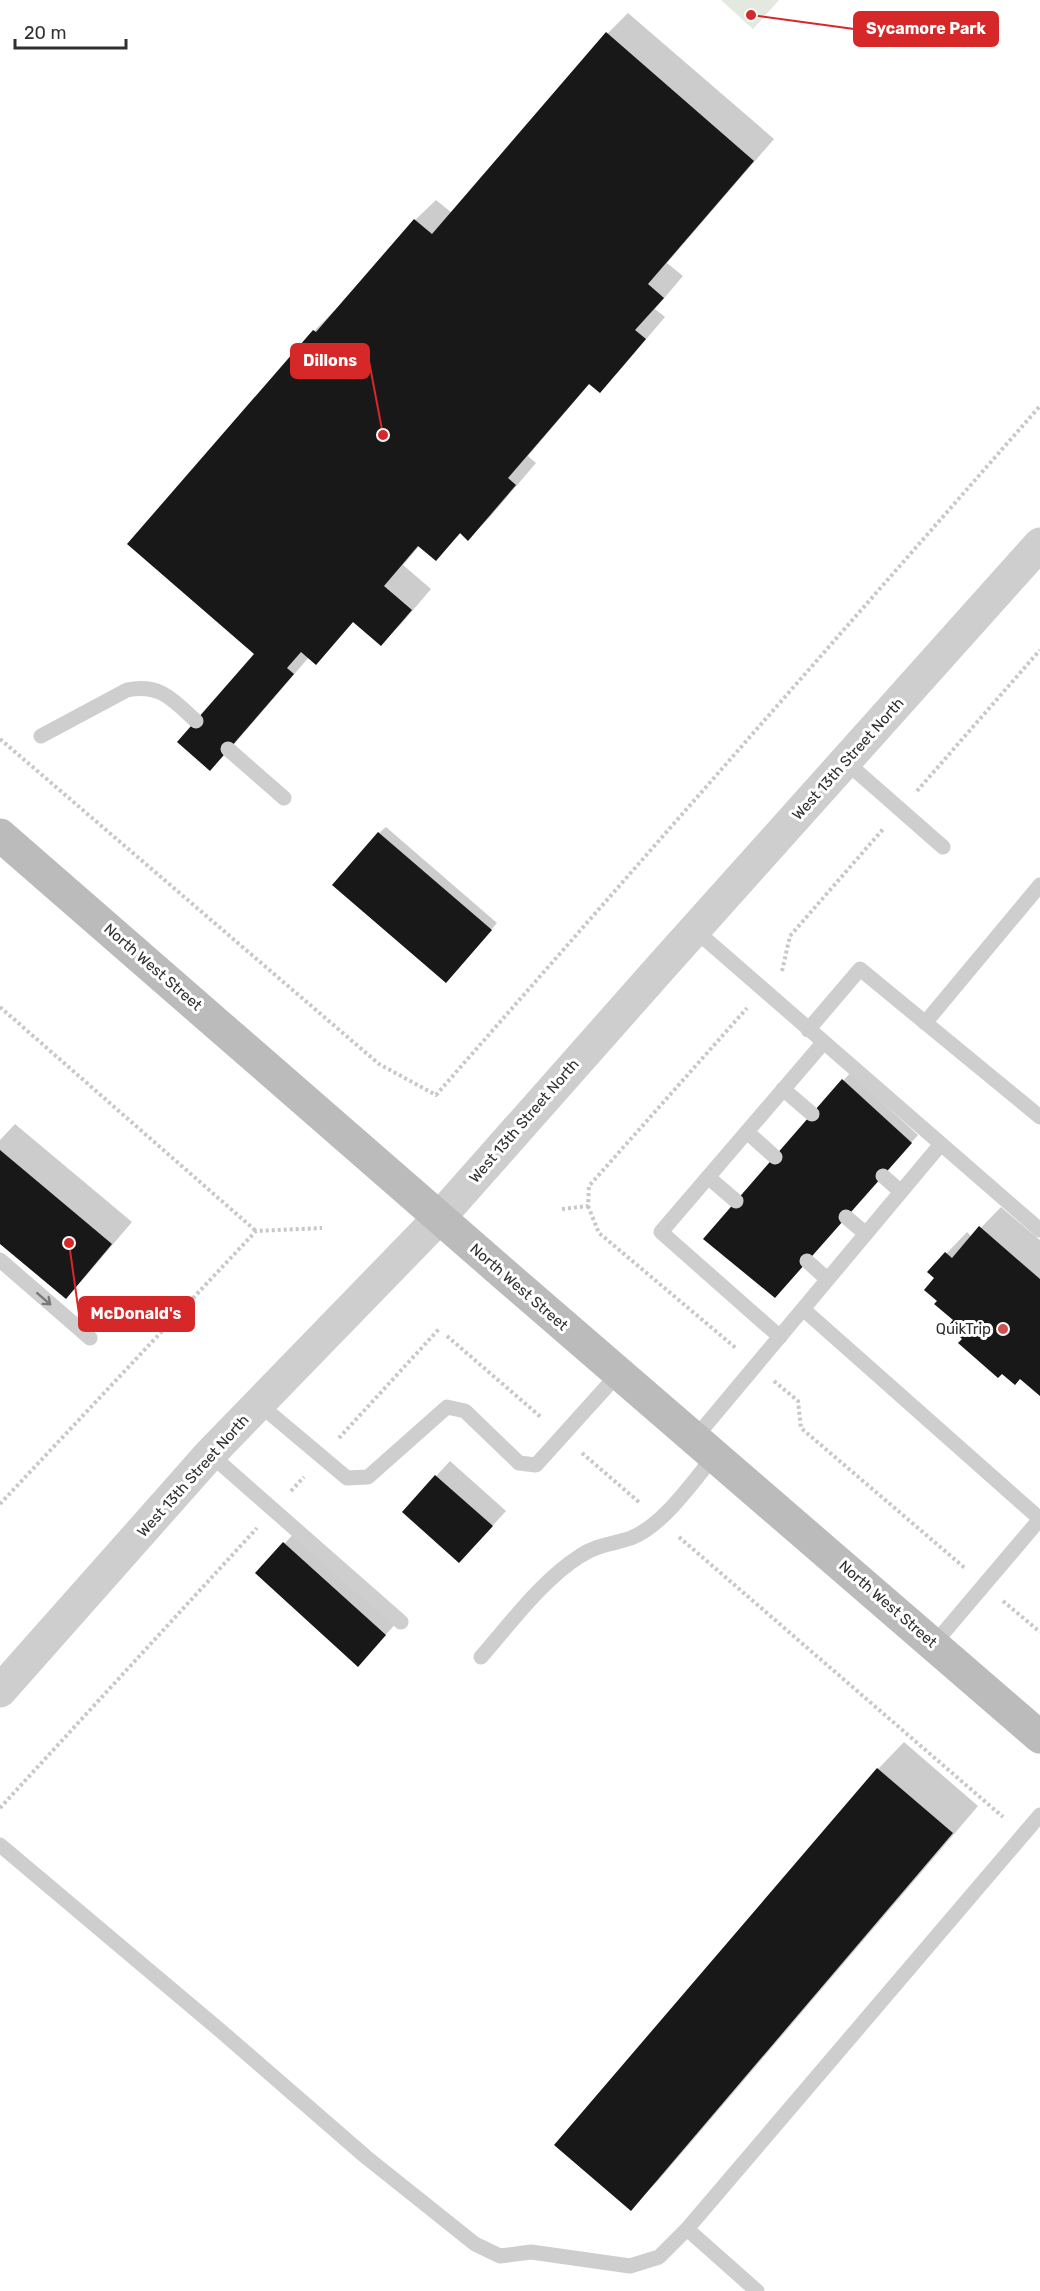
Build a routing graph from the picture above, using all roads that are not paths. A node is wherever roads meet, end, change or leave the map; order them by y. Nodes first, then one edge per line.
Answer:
1 (1039, 550) edge
2 (196, 721) dead end
3 (41, 735) dead end
4 (228, 749) dead end
5 (845, 761) junction
6 (284, 798) dead end
7 (0, 835) edge
8 (943, 847) dead end
9 (1040, 885) edge
10 (695, 930) junction
11 (925, 1023) junction
12 (808, 1030) junction
13 (823, 1042) junction
14 (783, 1089) junction
15 (812, 1114) dead end
16 (1040, 1117) edge
17 (747, 1132) junction
18 (940, 1144) junction
19 (775, 1157) dead end
20 (883, 1176) dead end
21 (708, 1177) junction
22 (901, 1192) junction
23 (736, 1201) dead end
24 (846, 1217) dead end
25 (439, 1218) junction
26 (1040, 1230) edge
27 (866, 1234) junction
28 (0, 1260) edge
29 (807, 1261) dead end
30 (827, 1279) junction
31 (803, 1309) junction
32 (780, 1337) junction
33 (90, 1338) dead end
34 (619, 1373) junction
35 (259, 1404) junction
36 (705, 1447) junction
37 (210, 1454) junction
38 (1040, 1519) edge
39 (401, 1622) dead end
40 (934, 1644) junction
41 (481, 1657) dead end
42 (0, 1691) edge
43 (1040, 1737) edge
44 (1040, 1815) edge
45 (0, 1845) edge
46 (687, 2229) junction
47 (757, 2291) edge

1 - 5 street, West 13th Street North
2 - 3 lane
4 - 6 lane
5 - 8 lane
5 - 10 street, West 13th Street North
7 - 25 main road, North West Street
9 - 11 lane
10 - 12 lane
10 - 25 street, West 13th Street North
11 - 12 lane
11 - 16 lane
12 - 13 lane
13 - 14 lane
13 - 18 lane
14 - 15 lane
14 - 17 lane
17 - 19 lane
17 - 21 lane
18 - 22 lane
18 - 26 lane
20 - 22 lane
21 - 23 lane
21 - 32 lane
22 - 27 lane
24 - 27 lane
25 - 34 main road, North West Street
25 - 35 street, West 13th Street North
27 - 30 lane
28 -> 33 lane
29 - 30 lane
30 - 31 lane
31 - 32 lane
31 - 38 lane
32 - 36 lane
34 - 35 lane
34 - 36 main road, North West Street
35 - 37 street, West 13th Street North
36 - 40 main road, North West Street
36 - 41 lane
37 - 39 lane
37 - 42 street, West 13th Street North
38 - 40 lane
40 - 43 main road, North West Street
44 - 46 lane
45 - 46 lane
46 - 47 lane

